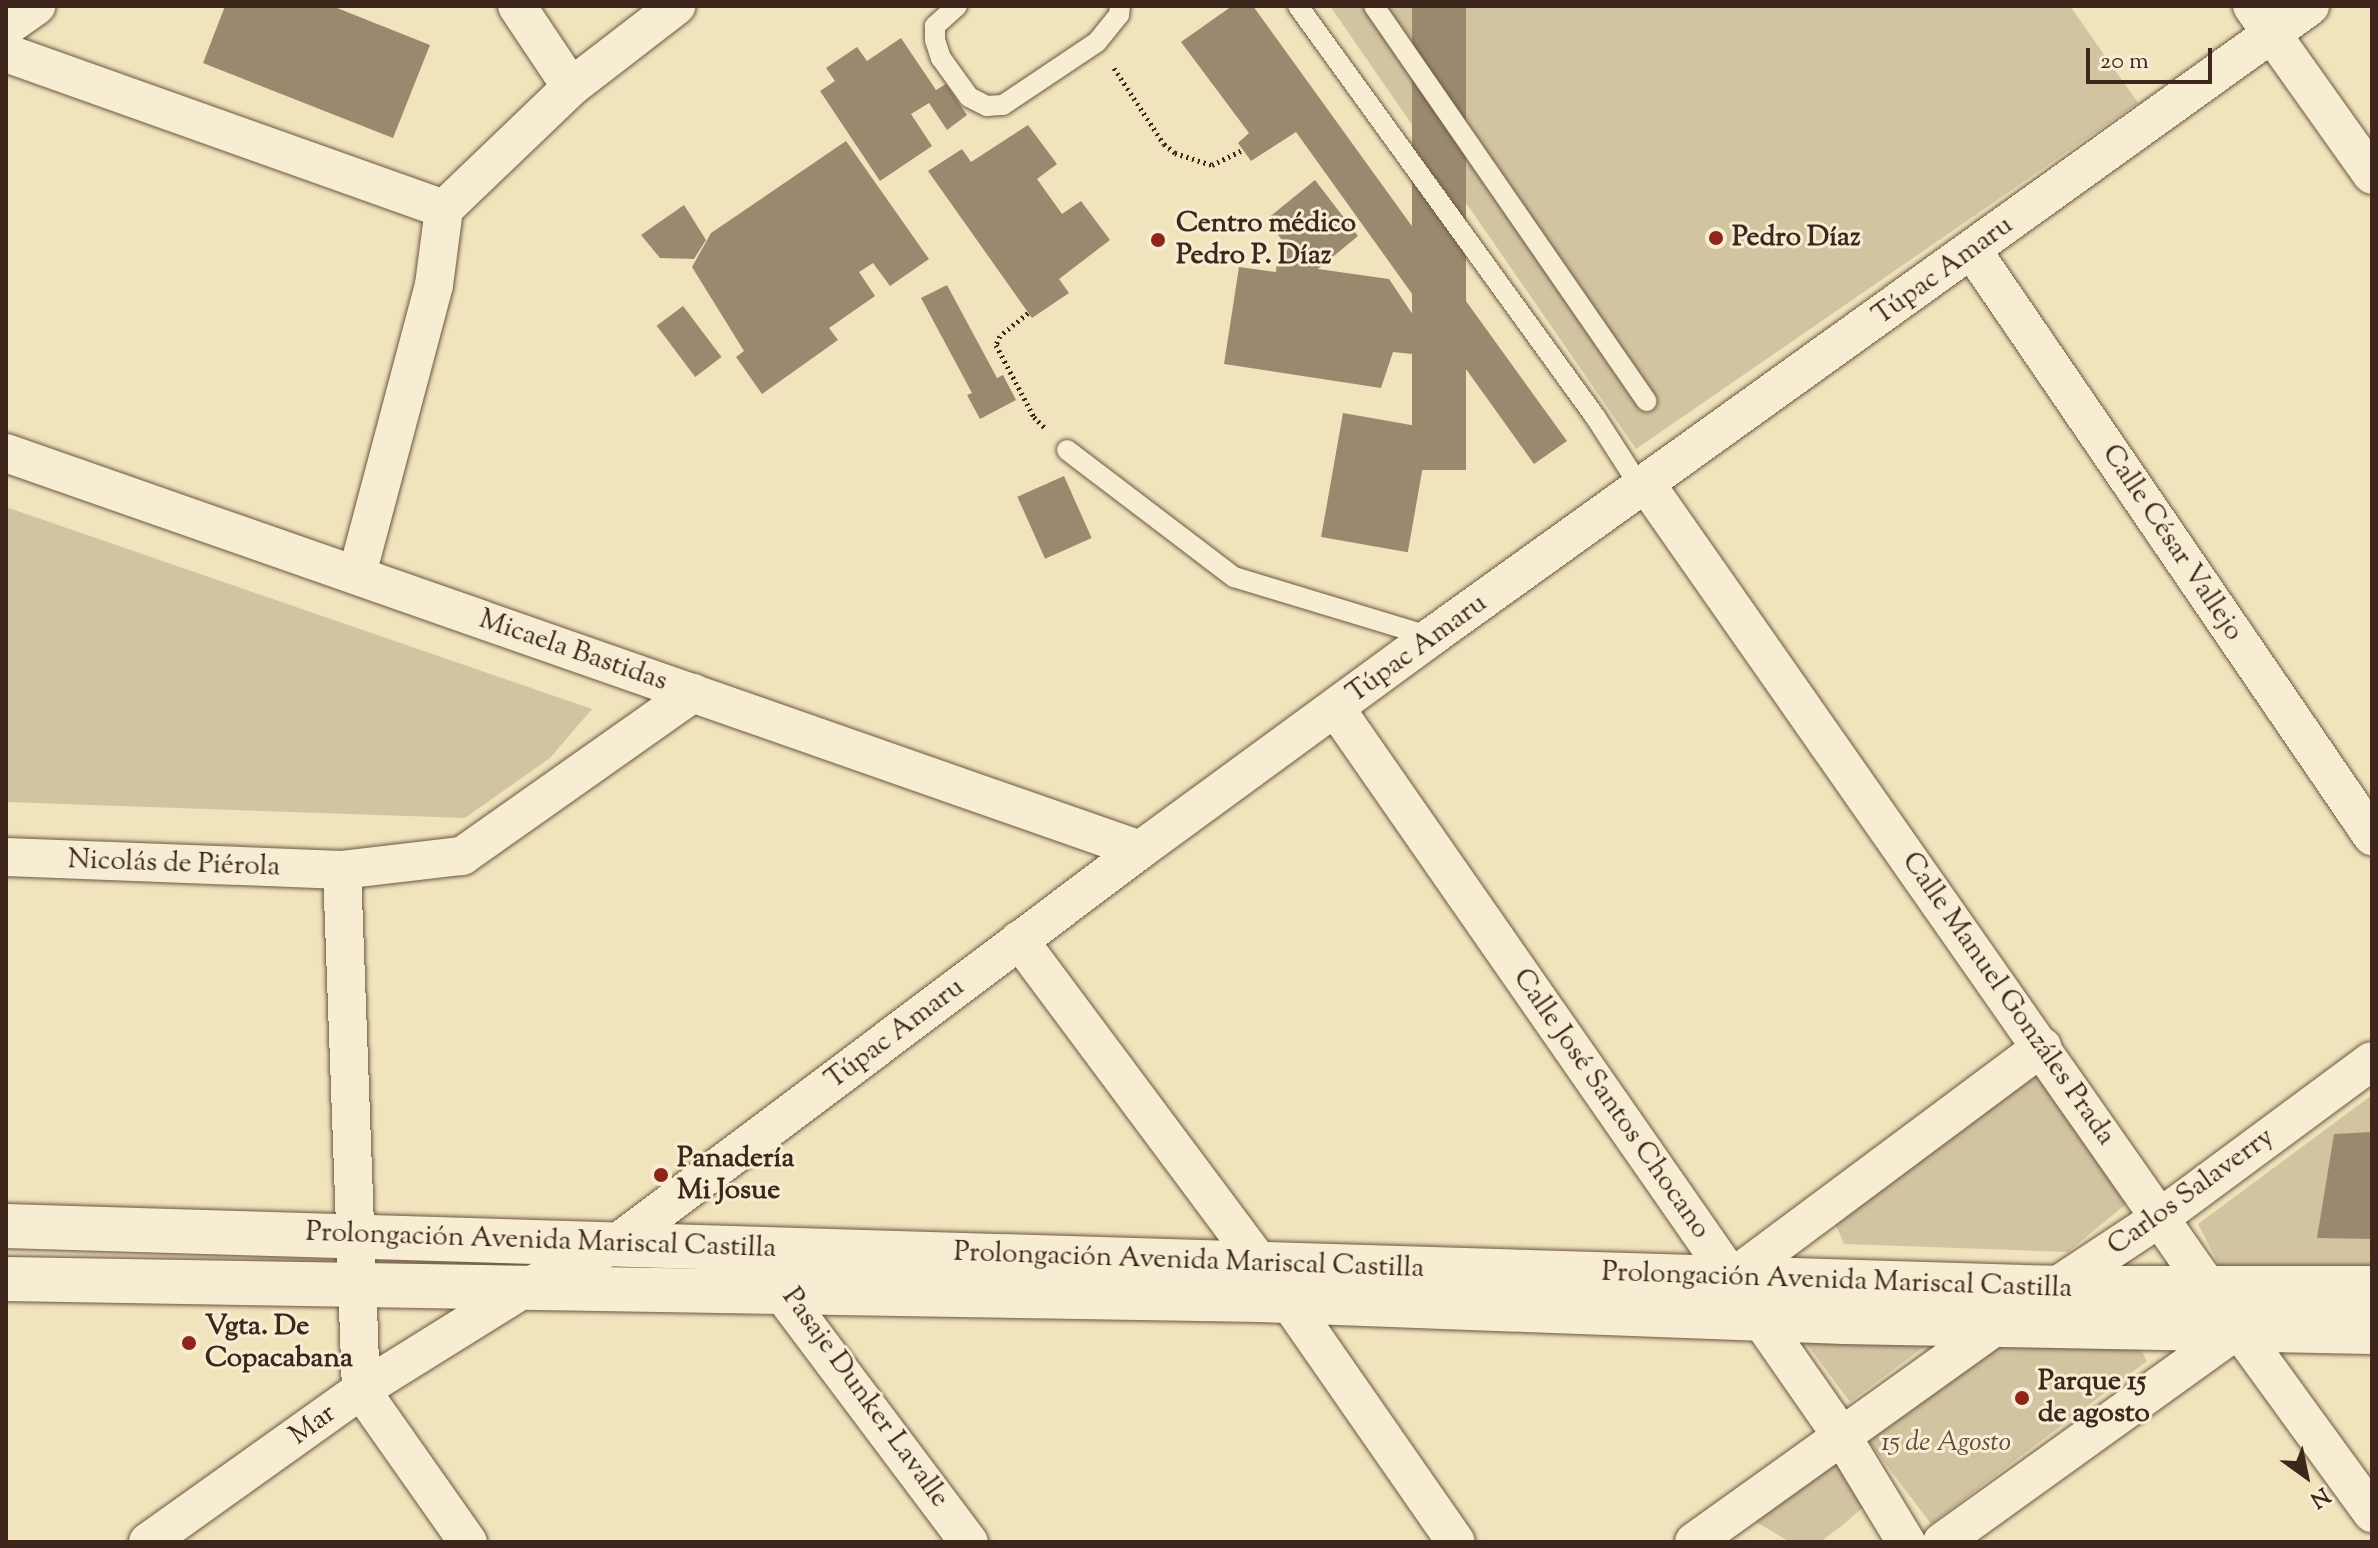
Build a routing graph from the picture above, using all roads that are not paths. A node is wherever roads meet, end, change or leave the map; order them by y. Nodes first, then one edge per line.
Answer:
1 (36, 6) edge
2 (517, 6) edge
3 (676, 6) edge
4 (957, 6) edge
5 (1120, 6) edge
6 (1298, 6) edge
7 (1374, 6) edge
8 (2310, 6) edge
9 (2262, 20) edge
10 (6, 27) edge
11 (6, 53) edge
12 (571, 87) junction
13 (2372, 175) edge
14 (444, 209) junction
15 (1972, 250) junction
16 (1646, 401) dead end
17 (1067, 450) road end
18 (6, 453) edge
19 (1644, 486) junction
20 (357, 575) junction
21 (1431, 637) junction
22 (693, 693) junction
23 (1336, 709) junction
24 (2372, 836) edge
25 (1140, 850) junction
26 (6, 857) edge
27 (342, 870) junction
28 (1019, 940) junction
29 (2042, 1047) junction
30 (2372, 1061) edge
31 (2161, 1217) junction
32 (6, 1226) edge
33 (355, 1235) junction
34 (617, 1243) junction
35 (778, 1248) junction
36 (1260, 1263) junction
37 (1732, 1278) junction
38 (6, 1279) edge
39 (357, 1286) junction
40 (2054, 1288) junction
41 (2372, 1288) edge
42 (523, 1289) junction
43 (2210, 1290) junction
44 (781, 1292) junction
45 (1289, 1302) junction
46 (1759, 1318) junction
47 (1999, 1324) junction
48 (2240, 1328) junction
49 (2372, 1332) edge
50 (361, 1390) junction
51 (1843, 1438) junction
52 (2372, 1513) edge
53 (148, 1542) edge
54 (468, 1542) edge
55 (969, 1542) edge
56 (1456, 1542) edge
57 (1694, 1542) edge
58 (1906, 1542) edge
59 (1942, 1542) edge

1 - 10 street
2 - 12 street
3 - 12 street
4 - 5 lane
6 - 19 lane
7 - 16 lane
8 - 9 street, Túpac Amaru
9 - 13 street
9 - 15 street, Túpac Amaru
11 - 14 street
12 - 14 street
14 - 20 street
15 - 19 street, Túpac Amaru
15 - 24 street, Calle César Vallejo
17 - 21 lane
18 - 20 street, Micaela Bastidas
19 - 21 street, Túpac Amaru
19 - 29 street, Calle Manuel Gonzáles Prada
20 - 22 street, Micaela Bastidas
21 - 23 street, Túpac Amaru
22 - 25 street, Micaela Bastidas
22 - 27 street, Nicolás de Piérola
23 - 25 street, Túpac Amaru
23 - 37 street, Calle José Santos Chocano
25 - 28 street, Túpac Amaru
26 - 27 street, Nicolás de Piérola
27 - 33 street
28 - 34 street, Túpac Amaru
28 - 36 street
29 - 31 street, Calle Manuel Gonzáles Prada
29 - 37 street
30 - 31 street, Carlos Salaverry
31 - 40 street, Carlos Salaverry
31 - 43 street, Calle Manuel Gonzáles Prada
32 - 33 main road, Prolongación Avenida Mariscal Castilla
33 - 34 main road, Prolongación Avenida Mariscal Castilla
33 - 39 street
34 - 35 main road, Prolongación Avenida Mariscal Castilla
34 - 42 street, Túpac Amaru
35 - 36 main road, Prolongación Avenida Mariscal Castilla
35 - 44 street, Pasaje Dunker Lavalle
36 - 37 main road, Prolongación Avenida Mariscal Castilla
36 - 45 street
37 - 40 main road, Prolongación Avenida Mariscal Castilla
37 - 46 street, Calle José Santos Chocano
38 - 39 main road, Prolongación Avenida Mariscal Castilla
39 - 42 main road, Prolongación Avenida Mariscal Castilla
39 - 50 street
40 - 43 main road, Prolongación Avenida Mariscal Castilla
40 - 47 street, Carlos Salaverry
41 - 43 main road, Prolongación Avenida Mariscal Castilla
42 - 44 main road, Prolongación Avenida Mariscal Castilla
42 - 50 street, Mar
43 - 48 street, Calle Manuel Gonzáles Prada
44 - 45 main road, Prolongación Avenida Mariscal Castilla
44 - 55 street, Pasaje Dunker Lavalle
45 - 46 main road, Prolongación Avenida Mariscal Castilla
45 - 56 street
46 - 47 main road, Prolongación Avenida Mariscal Castilla
46 - 51 street, Calle José Santos Chocano
47 - 48 main road, Prolongación Avenida Mariscal Castilla
47 - 51 street, Carlos Salaverry
48 - 49 main road, Prolongación Avenida Mariscal Castilla
48 - 52 street, Calle Manuel Gonzáles Prada
48 - 59 street
50 - 53 street, Mar
50 - 54 street
51 - 57 street, Carlos Salaverry
51 - 58 street, Calle José Santos Chocano

